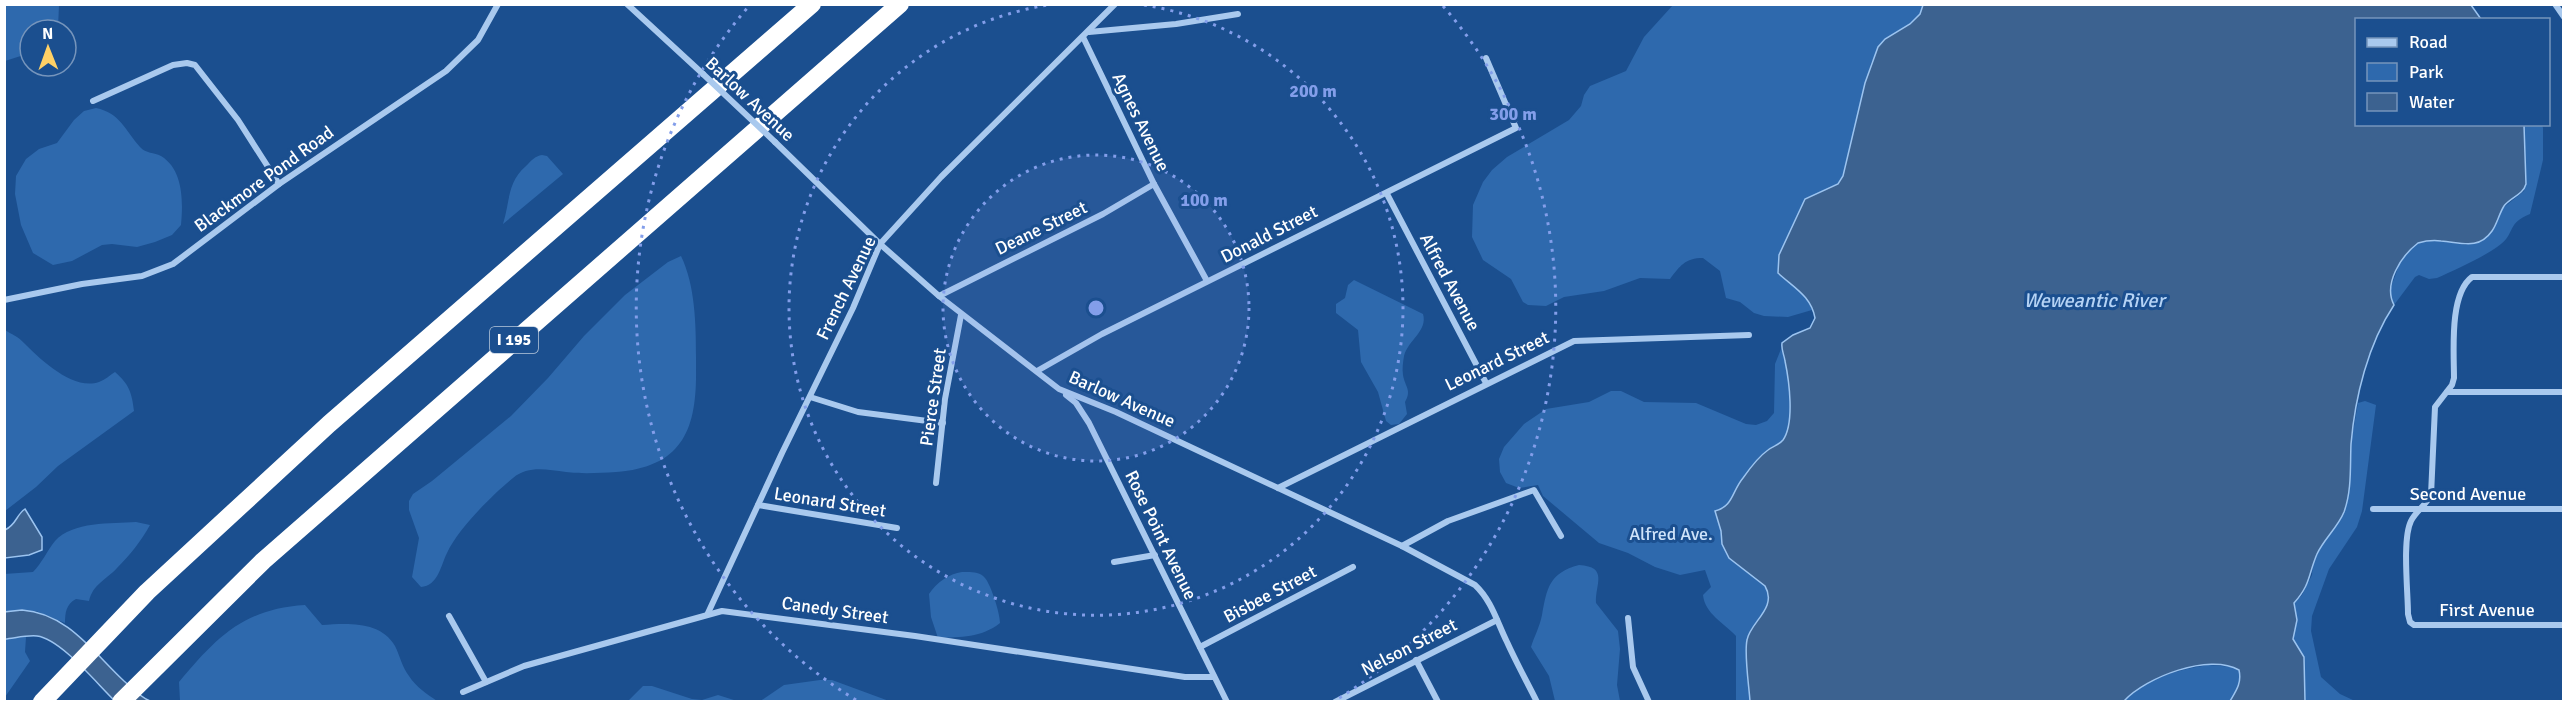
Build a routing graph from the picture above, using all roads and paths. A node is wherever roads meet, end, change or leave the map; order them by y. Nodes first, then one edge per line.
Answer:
1 (498, 4) edge
2 (627, 4) edge
3 (812, 4) edge
4 (900, 4) edge
5 (1115, 4) edge
6 (2555, 4) edge
7 (1238, 14) dead end
8 (2564, 17) edge
9 (1085, 35) junction
10 (1486, 58) dead end
11 (93, 101) dead end
12 (279, 184) junction
13 (1155, 184) junction
14 (1387, 194) junction
15 (880, 244) junction
16 (2564, 277) edge
17 (1207, 281) junction
18 (939, 296) junction
19 (4, 300) edge
20 (961, 315) junction
21 (1749, 335) dead end
22 (1037, 371) junction
23 (1486, 383) junction
24 (1059, 389) junction
25 (2447, 392) junction
26 (2564, 392) edge
27 (810, 397) junction
28 (943, 423) junction
29 (936, 483) dead end
30 (1278, 488) junction
31 (758, 505) junction
32 (2373, 508) dead end
33 (2420, 509) junction
34 (2564, 509) edge
35 (897, 528) dead end
36 (1561, 536) dead end
37 (1402, 546) junction
38 (1155, 555) junction
39 (1114, 562) dead end
40 (1353, 567) dead end
41 (708, 613) junction
42 (448, 616) dead end
43 (1628, 618) dead end
44 (1497, 620) junction
45 (2564, 625) edge
46 (1200, 647) junction
47 (1416, 660) junction
48 (1214, 677) junction
49 (486, 682) junction
50 (463, 692) dead end
51 (42, 702) edge
52 (121, 702) edge
53 (1227, 702) edge
54 (1335, 702) edge
55 (1438, 702) edge
56 (1537, 702) edge
57 (1649, 702) edge

1 - 12 street, Blackmore Pond Road
2 - 15 street, Barlow Avenue, bridge
3 - 51 highway
4 - 52 highway, I 195
5 - 9 street, French Avenue
6 - 8 street
7 - 9 street
9 - 13 street, Agnes Avenue
9 - 15 street, French Avenue
10 - 14 street, Donald Street
11 - 12 street
12 - 19 street, Blackmore Pond Road
13 - 17 street, Agnes Avenue
13 - 18 street, Deane Street
14 - 17 street, Donald Street
14 - 23 street, Alfred Avenue
15 - 18 street, Barlow Avenue
15 - 27 street, French Avenue
16 - 25 street
17 - 22 street, Donald Street
18 - 20 street, Barlow Avenue
20 - 22 street, Barlow Avenue
20 - 28 street, Pierce Street
21 - 23 street, Leonard Street
22 - 24 street, Barlow Avenue
23 - 30 street, Leonard Street
24 - 30 street, Barlow Avenue
24 - 38 street, Rose Point Avenue
25 - 26 street
25 - 33 street
27 - 28 street
27 - 31 street, French Avenue
28 - 29 street, Pierce Street
30 - 37 street, Barlow Avenue
31 - 35 street, Leonard Street
31 - 41 street, French Avenue
32 - 33 street, Second Avenue
33 - 34 street, Second Avenue
33 - 45 street, First Avenue
36 - 37 street
37 - 44 street, Barlow Avenue
38 - 39 street
38 - 46 street, Rose Point Avenue
40 - 46 street, Bisbee Street
41 - 48 street, Canedy Street
41 - 49 street, Canedy Street
42 - 49 street
43 - 57 street
44 - 47 street, Nelson Street
44 - 56 street, Barlow Avenue
46 - 48 street, Rose Point Avenue
47 - 54 street, Nelson Street
47 - 55 street
48 - 53 street, Rose Point Avenue
49 - 50 street, Canedy Street

